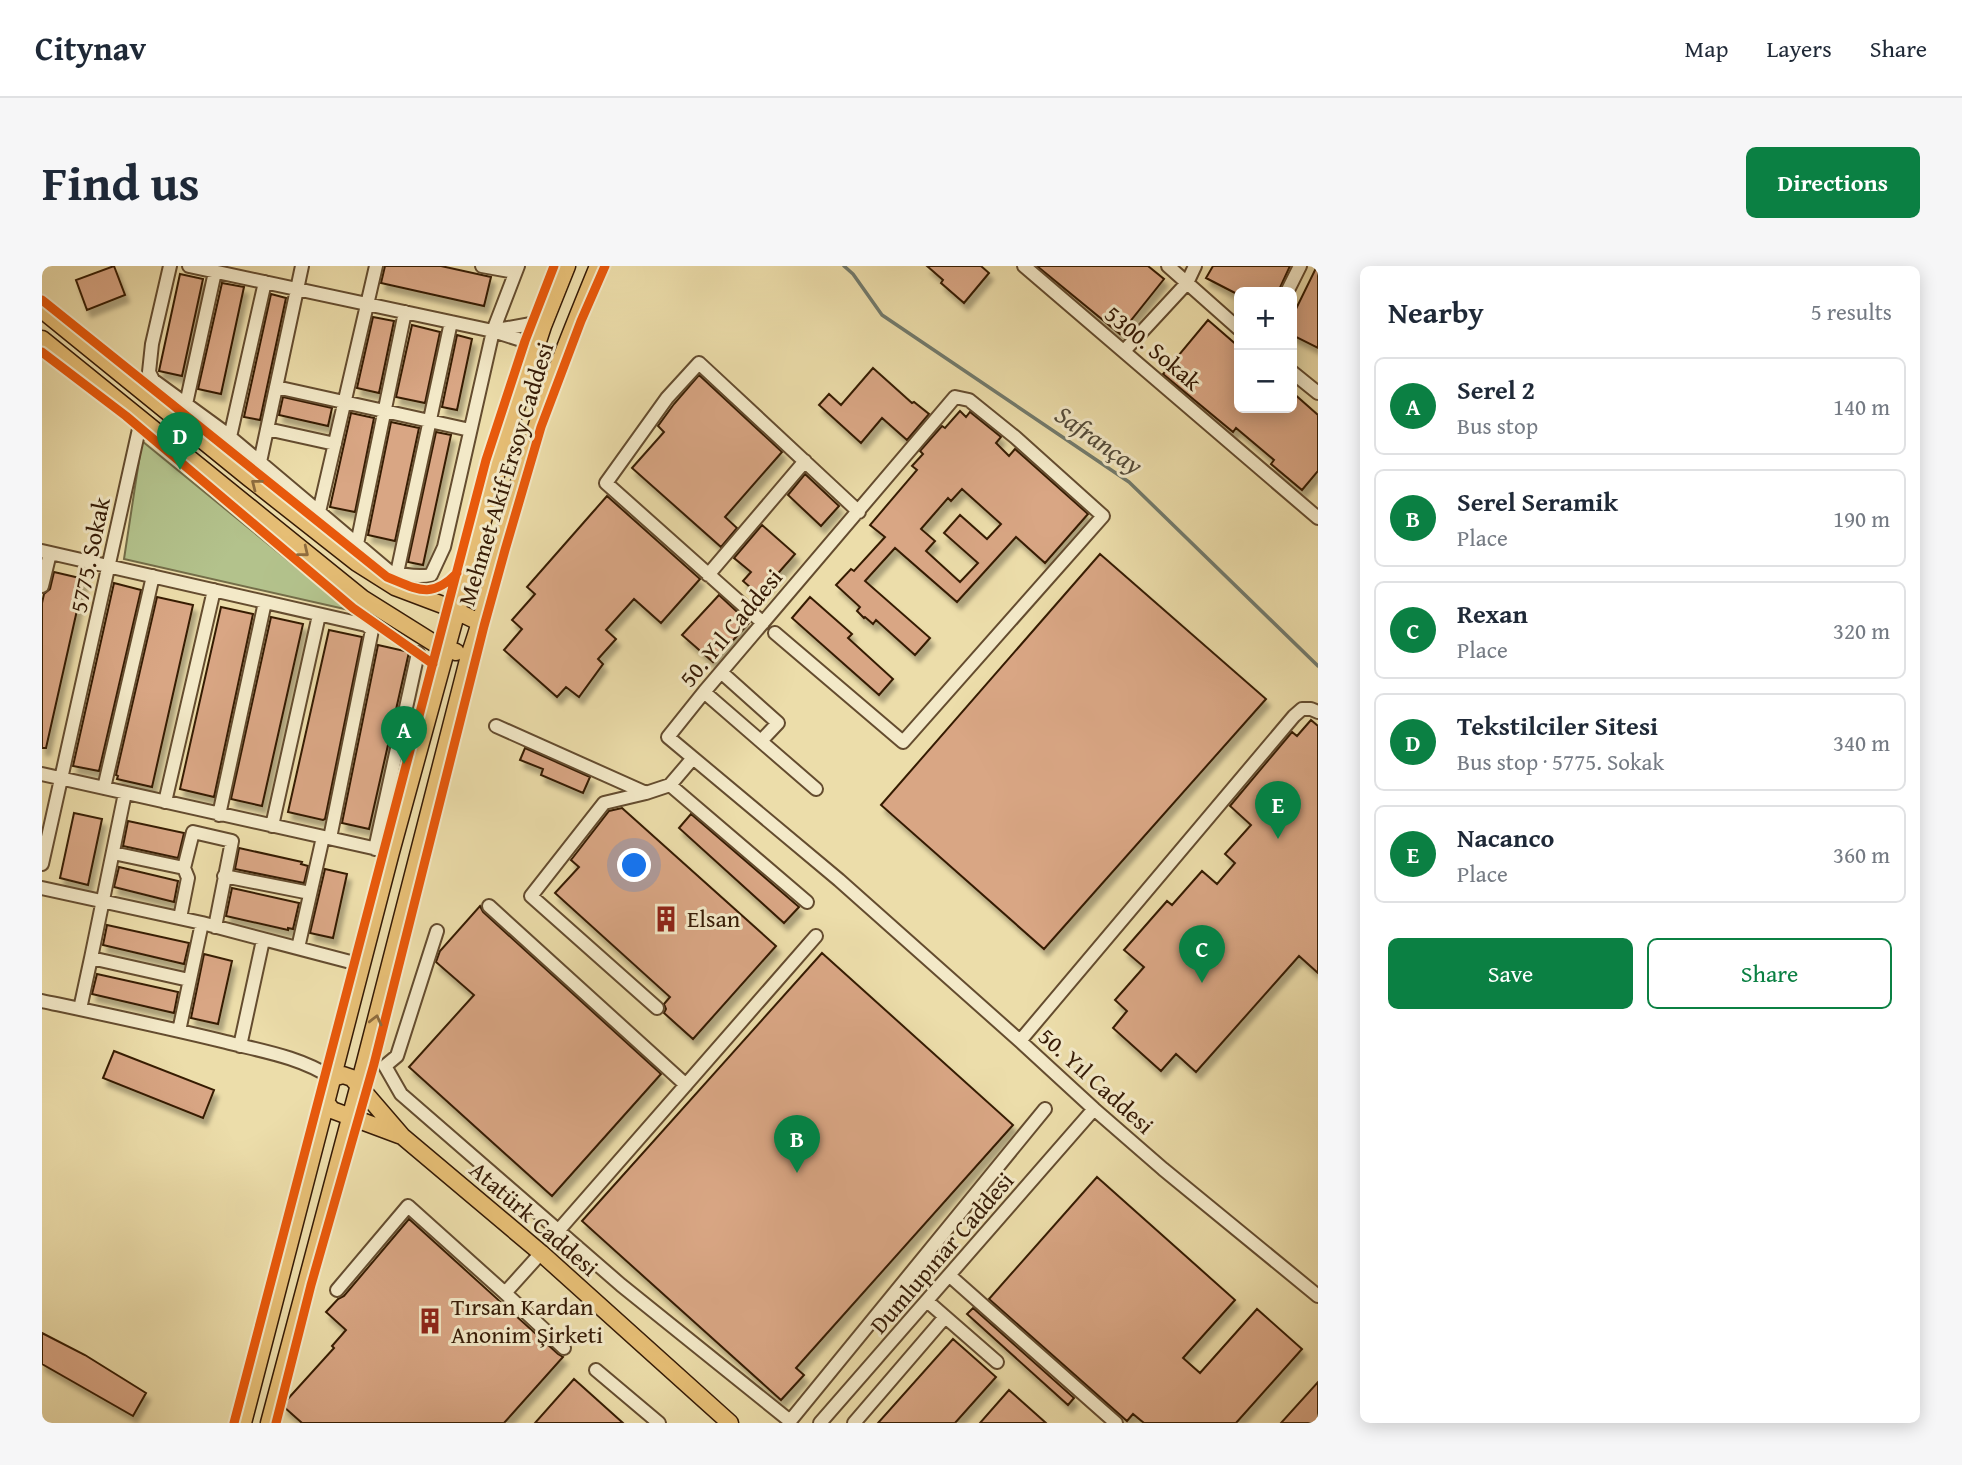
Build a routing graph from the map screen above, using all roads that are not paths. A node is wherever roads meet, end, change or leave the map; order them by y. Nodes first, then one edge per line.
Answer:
1 (170, 266) edge
2 (188, 266) edge
3 (302, 266) edge
4 (376, 266) edge
5 (482, 266) edge
6 (567, 266) edge
7 (598, 266) edge
8 (1024, 266) edge
9 (1168, 266) edge
10 (1195, 266) edge
11 (1300, 266) edge
12 (517, 269) edge
13 (215, 271) junction
14 (265, 282) junction
15 (1186, 282) junction
16 (1290, 287) edge
17 (298, 289) junction
18 (368, 303) junction
19 (42, 310) edge
20 (405, 312) junction
21 (451, 322) junction
22 (1234, 325) edge
23 (543, 326) junction
24 (493, 331) junction
25 (42, 339) edge
26 (537, 345) junction
27 (1124, 351) junction
28 (1297, 376) edge
29 (276, 387) junction
30 (1318, 393) edge
31 (344, 403) junction
32 (186, 404) junction
33 (384, 412) junction
34 (141, 420) junction
35 (429, 421) junction
36 (267, 429) junction
37 (470, 430) junction
38 (230, 437) junction
39 (335, 444) junction
40 (805, 461) junction
41 (260, 463) junction
42 (319, 512) junction
43 (859, 512) junction
44 (1318, 517) edge
45 (357, 544) junction
46 (46, 552) edge
47 (109, 566) junction
48 (397, 573) junction
49 (708, 575) junction
50 (153, 576) junction
51 (42, 586) edge
52 (214, 590) junction
53 (265, 602) junction
54 (457, 611) junction
55 (319, 615) junction
56 (481, 622) junction
57 (763, 623) junction
58 (775, 633) dead end
59 (447, 649) junction
60 (418, 653) dead end
61 (469, 656) junction
62 (721, 672) junction
63 (704, 692) junction
64 (754, 702) junction
65 (1318, 712) edge
66 (738, 721) junction
67 (496, 726) dead end
68 (761, 741) junction
69 (693, 758) junction
70 (42, 774) edge
71 (61, 778) junction
72 (670, 785) junction
73 (104, 788) junction
74 (816, 789) dead end
75 (125, 793) junction
76 (646, 793) junction
77 (165, 802) junction
78 (219, 815) junction
79 (272, 826) junction
80 (327, 838) junction
81 (383, 851) junction
82 (113, 853) junction
83 (42, 864) edge
84 (184, 868) junction
85 (225, 876) junction
86 (42, 888) edge
87 (310, 893) junction
88 (102, 901) junction
89 (807, 902) dead end
90 (489, 906) dead end
91 (180, 918) junction
92 (209, 925) junction
93 (437, 931) dead end
94 (816, 936) dead end
95 (263, 940) junction
96 (298, 948) junction
97 (91, 958) junction
98 (362, 965) junction
99 (189, 980) junction
100 (42, 1001) edge
101 (657, 1008) dead end
102 (80, 1009) junction
103 (178, 1031) junction
104 (1020, 1041) junction
105 (240, 1046) junction
106 (332, 1078) junction
107 (686, 1085) junction
108 (358, 1086) junction
109 (326, 1102) junction
110 (1045, 1109) dead end
111 (1094, 1109) junction
112 (350, 1117) junction
113 (401, 1136) junction
114 (558, 1231) junction
115 (541, 1253) junction
116 (950, 1276) junction
117 (337, 1290) dead end
118 (505, 1293) junction
119 (1318, 1296) edge
120 (927, 1301) junction
121 (945, 1317) junction
122 (564, 1348) dead end
123 (997, 1362) dead end
124 (596, 1370) dead end
125 (789, 1422) edge
126 (243, 1423) edge
127 (269, 1423) edge
128 (659, 1423) edge
129 (730, 1423) edge
130 (820, 1423) edge
131 (854, 1423) edge
132 (1116, 1423) edge

1 - 32 street
2 - 13 street
3 - 17 street
4 - 18 street
5 - 12 street
6 - 23 main road, Mehmet Akif Ersoy Caddesi
7 - 56 main road, Mehmet Akif Ersoy Caddesi
8 - 27 street, 5300. Sokak
9 - 15 street
10 - 15 street
11 - 16 street
12 - 24 street
13 - 14 street
13 - 32 street
14 - 17 street
14 - 38 street
15 - 22 street
15 - 27 street
17 - 18 street
17 - 29 street
18 - 20 street
18 - 31 street
54 -> 19 main road
20 - 21 street
20 - 33 street
21 - 24 street
21 - 35 street
23 - 24 street
23 - 26 main road, Mehmet Akif Ersoy Caddesi
24 - 26 street
24 - 37 street
25 - 34 main road
26 - 54 main road, Mehmet Akif Ersoy Caddesi
27 - 44 street, 5300. Sokak
28 - 30 street
29 - 31 street
29 - 36 street
31 - 33 street
31 - 39 street
32 - 38 street
33 - 35 street
33 - 45 street
34 - 47 street, 5775. Sokak
34 -> 59 main road
35 - 37 street
35 - 48 street
36 - 39 street
36 - 41 street
37 - 48 street
38 - 41 street
39 - 42 street
40 - 43 street
40 - 49 street
40 - 49 street
41 - 42 street
42 - 45 street
43 - 57 street, 50. Yıl Caddesi
43 - 58 street, 50. Yıl Caddesi
45 - 48 street
46 - 47 street
46 - 51 street
47 - 50 street
47 - 71 street, 5775. Sokak
49 - 57 street
50 - 52 street
50 - 73 street
52 - 53 street
52 - 77 street
53 - 55 street
53 - 78 street
54 - 56 main road
54 - 59 main road, Mehmet Akif Ersoy Caddesi
55 - 79 street
55 - 80 street
56 - 61 main road, Mehmet Akif Ersoy Caddesi
57 - 62 street, 50. Yıl Caddesi
59 - 61 main road
59 - 81 main road, Mehmet Akif Ersoy Caddesi
60 - 81 street
108 -> 61 main road, Mehmet Akif Ersoy Caddesi
62 - 63 street, 50. Yıl Caddesi
62 - 64 street
63 - 66 street
63 - 69 street, 50. Yıl Caddesi
64 - 66 street
64 - 68 street
65 - 104 street
66 - 68 street
67 - 76 street
68 - 74 street
69 - 72 street
69 - 104 street, 50. Yıl Caddesi
70 - 71 street
71 - 73 street
71 - 83 street, 5775. Sokak
72 - 76 street
72 - 89 street
73 - 75 street
75 - 77 street
75 - 82 street
76 - 101 street
77 - 78 street
78 - 79 street
79 - 80 street
80 - 81 street
80 - 87 street
81 - 98 main road, Mehmet Akif Ersoy Caddesi
82 - 84 street
82 - 88 street
84 - 85 street
84 - 91 street
85 - 87 street
85 - 92 street
86 - 88 street
87 - 96 street
88 - 91 street
88 - 97 street
90 - 107 street
91 - 92 street
92 - 95 street
92 - 99 street
93 - 114 street
94 - 107 street
95 - 96 street
95 - 105 street
96 - 98 street
97 - 99 street
97 - 102 street
98 - 106 main road, Mehmet Akif Ersoy Caddesi
99 - 103 street
100 - 102 street
102 - 103 street
103 - 105 street
104 - 111 street, 50. Yıl Caddesi
105 - 106 street
106 - 108 main road
106 - 109 main road, Mehmet Akif Ersoy Caddesi
107 - 114 street
108 - 112 main road, Mehmet Akif Ersoy Caddesi
108 - 113 main road
109 - 112 main road
109 - 126 main road, Mehmet Akif Ersoy Caddesi
110 - 125 street
111 - 116 street, Dumlupınar Caddesi
111 - 119 street, 50. Yıl Caddesi
112 - 113 main road
112 - 127 main road, Mehmet Akif Ersoy Caddesi
113 - 115 main road, Atatürk Caddesi
114 - 125 street
115 - 118 street
115 - 129 main road, Atatürk Caddesi
116 - 120 street, Dumlupınar Caddesi
116 - 132 street
117 - 118 street
118 - 122 street
120 - 121 street
120 - 130 street, Dumlupınar Caddesi
121 - 123 street
121 - 131 street
124 - 128 street

